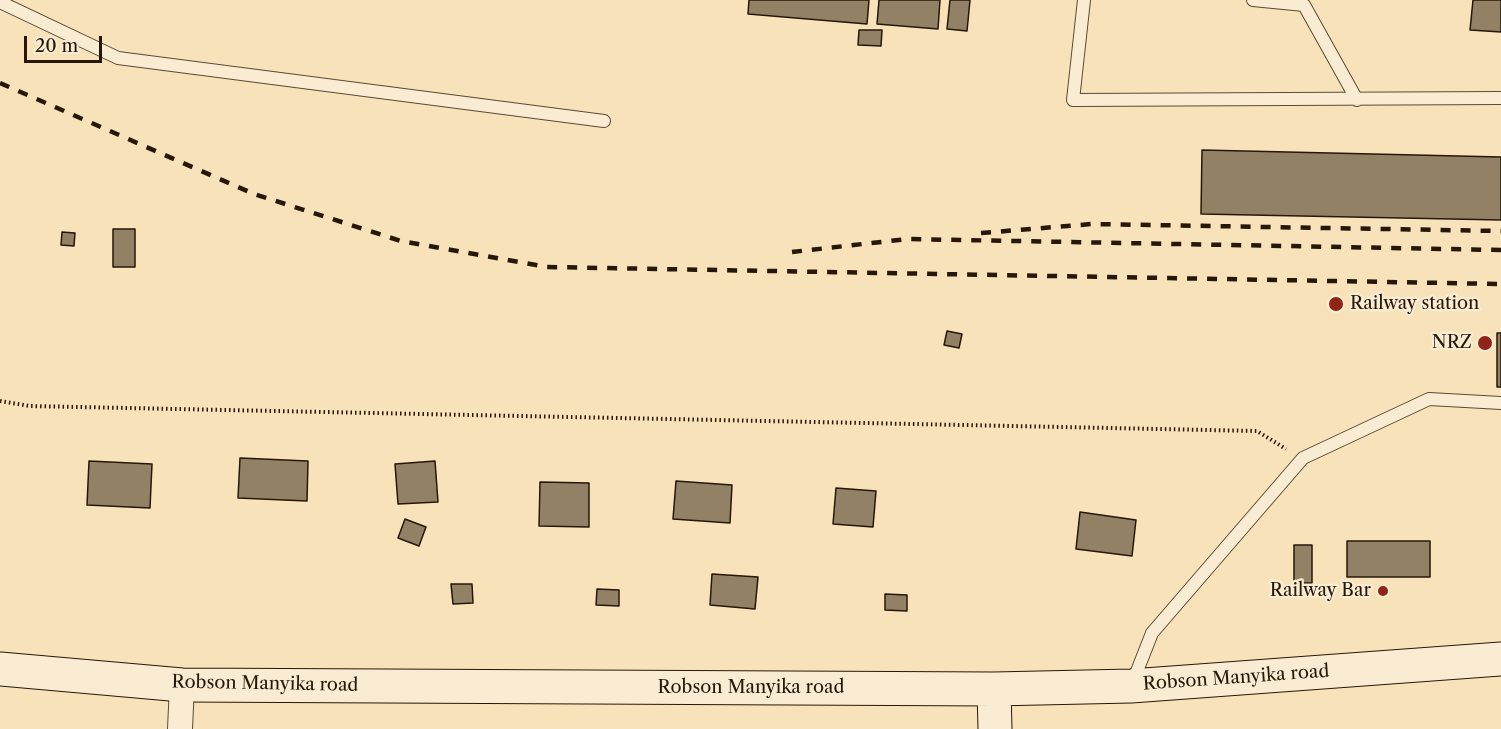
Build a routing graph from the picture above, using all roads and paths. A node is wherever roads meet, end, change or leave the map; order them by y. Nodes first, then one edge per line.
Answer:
1 (1084, 0) edge
2 (1253, 0) edge
3 (0, 2) edge
4 (1501, 99) edge
5 (1357, 100) junction
6 (604, 121) dead end
7 (0, 401) edge
8 (1501, 403) edge
9 (1303, 458) junction
10 (1501, 659) edge
11 (0, 669) edge
12 (182, 685) junction
13 (1131, 686) junction
14 (994, 689) junction
15 (180, 729) edge
16 (995, 729) edge

1 - 5 lane
2 - 5 lane
3 - 6 lane
4 - 5 lane
7 - 9 path
8 - 9 lane
9 - 13 lane
10 - 13 street, Robson Manyika road
11 - 12 street, Robson Manyika road
12 - 14 street, Robson Manyika road
12 - 15 street
13 - 14 street, Robson Manyika road
14 - 16 street

